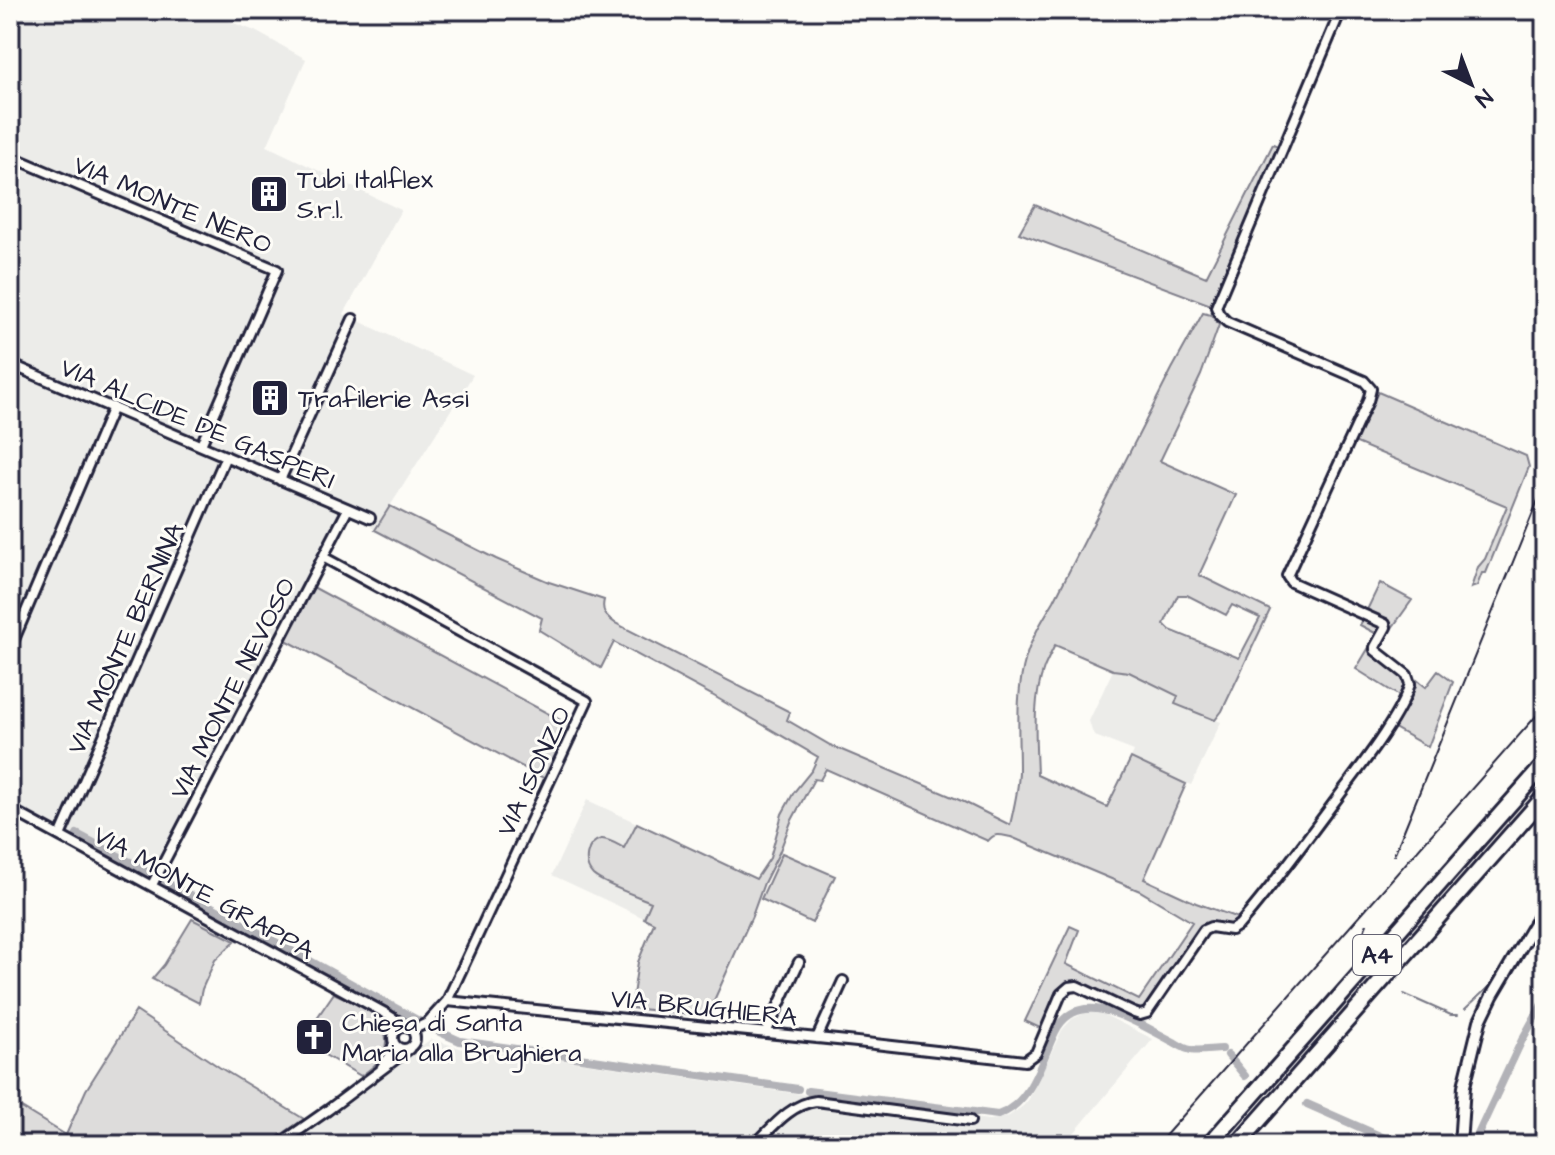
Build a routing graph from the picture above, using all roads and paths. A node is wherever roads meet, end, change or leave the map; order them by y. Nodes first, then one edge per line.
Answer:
1 (1341, 10) edge
2 (10, 156) edge
3 (353, 319) dead end
4 (10, 364) edge
5 (113, 407) junction
6 (201, 445) junction
7 (226, 456) junction
8 (280, 480) junction
9 (348, 509) junction
10 (370, 518) dead end
11 (323, 557) junction
12 (10, 649) edge
13 (1545, 764) edge
14 (1545, 796) edge
15 (10, 809) edge
16 (60, 836) junction
17 (155, 879) junction
18 (1545, 906) edge
19 (799, 962) dead end
20 (843, 981) dead end
21 (447, 1001) junction
22 (378, 1010) junction
23 (427, 1023) junction
24 (409, 1028) junction
25 (766, 1033) junction
26 (817, 1038) junction
27 (394, 1039) junction
28 (415, 1040) junction
29 (409, 1049) junction
30 (379, 1071) junction
31 (970, 1121) dead end
32 (279, 1145) edge
33 (754, 1145) edge
34 (1209, 1145) edge
35 (1237, 1145) edge
36 (1460, 1145) edge

1 - 26 street, VIA BRUGHIERA
2 - 6 street, VIA MONTE NERO
3 - 8 street
4 - 5 street, VIA ALCIDE DE GASPERI
5 - 6 street, VIA ALCIDE DE GASPERI
5 - 12 street
6 - 7 street, VIA ALCIDE DE GASPERI
7 - 8 street, VIA ALCIDE DE GASPERI
7 - 16 street, VIA MONTE BERNINA
8 - 9 street, VIA ALCIDE DE GASPERI
9 - 10 street, VIA ALCIDE DE GASPERI
9 - 11 street, VIA MONTE NEVOSO
11 - 17 street, VIA MONTE NEVOSO
11 - 21 street, VIA ISONZO
13 - 34 highway, A4
14 - 35 highway, A4
15 - 16 street, VIA MONTE GRAPPA
16 - 17 street, VIA MONTE GRAPPA
17 - 22 street, VIA MONTE GRAPPA
18 - 36 street
19 - 25 street
20 - 26 street
21 - 23 street
21 - 25 street, VIA BRUGHIERA
22 - 24 street, VIA MONTE GRAPPA
22 - 27 street, VIA MONTE GRAPPA
23 - 24 street
23 - 28 street
24 - 27 street
24 - 28 street
25 - 26 street, VIA BRUGHIERA
27 - 29 street
27 - 30 street
28 - 29 street
29 - 30 street
30 - 32 street
31 - 33 street

